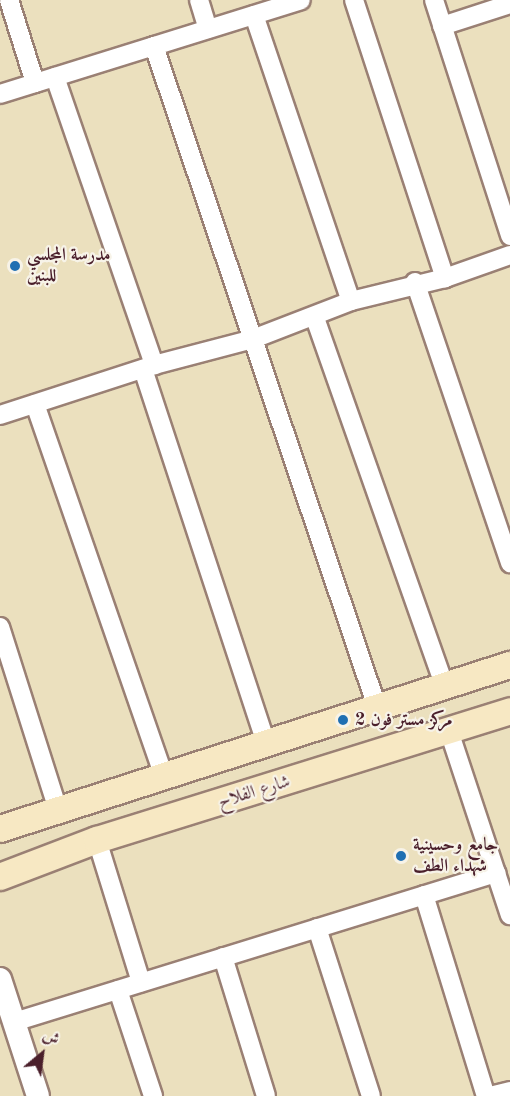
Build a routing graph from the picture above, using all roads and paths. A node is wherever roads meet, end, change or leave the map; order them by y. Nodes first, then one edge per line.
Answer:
1 (9, 0) edge
2 (199, 0) edge
3 (301, 0) edge
4 (354, 0) edge
5 (434, 0) edge
6 (510, 4) edge
7 (254, 15) junction
8 (442, 26) junction
9 (208, 29) junction
10 (154, 46) junction
11 (55, 77) junction
12 (35, 83) junction
13 (0, 94) edge
14 (510, 236) edge
15 (510, 255) edge
16 (445, 278) junction
17 (415, 282) junction
18 (351, 302) junction
19 (315, 318) junction
20 (253, 339) junction
21 (149, 367) junction
22 (35, 404) junction
23 (0, 414) edge
24 (510, 563) edge
25 (0, 627) edge
26 (510, 665) edge
27 (444, 684) junction
28 (377, 707) junction
29 (510, 711) edge
30 (450, 731) junction
31 (266, 743) junction
32 (164, 776) junction
33 (58, 810) junction
34 (0, 829) edge
35 (98, 840) junction
36 (496, 873) junction
37 (0, 877) edge
38 (424, 895) junction
39 (510, 915) edge
40 (317, 928) junction
41 (223, 957) junction
42 (0, 979) edge
43 (141, 982) junction
44 (118, 990) junction
45 (14, 1022) junction
46 (510, 1091) edge
47 (38, 1096) edge
48 (153, 1096) edge
49 (266, 1096) edge
50 (370, 1096) edge
51 (488, 1096) edge

1 - 12 street
2 - 9 street
3 - 7 street
4 - 16 street
5 - 8 street
6 - 8 street
7 - 9 street
7 - 18 street
8 - 14 street
9 - 10 street
10 - 11 street
10 - 20 street
11 - 12 street
11 - 21 street
12 - 13 street
15 - 16 street
16 - 17 street
17 - 18 street
17 - 24 street
18 - 19 street
19 - 20 street
19 - 27 street
20 - 21 street
20 - 28 street
21 - 22 street
21 - 31 street
22 - 23 street
22 - 32 street
25 - 33 street
26 - 27 main road
27 - 28 main road
28 - 31 main road
29 - 30 main road, شارع الفلاح
30 - 35 main road, شارع الفلاح
30 - 36 street
31 - 32 main road
32 - 33 main road
33 - 34 main road
35 - 37 main road, شارع الفلاح
35 - 43 street
36 - 38 street
36 - 39 street
38 - 40 street
38 - 51 street
40 - 41 street
40 - 50 street
41 - 43 street
41 - 49 street
42 - 45 street
43 - 44 street
44 - 45 street
44 - 48 street
45 - 47 street
46 - 51 street

